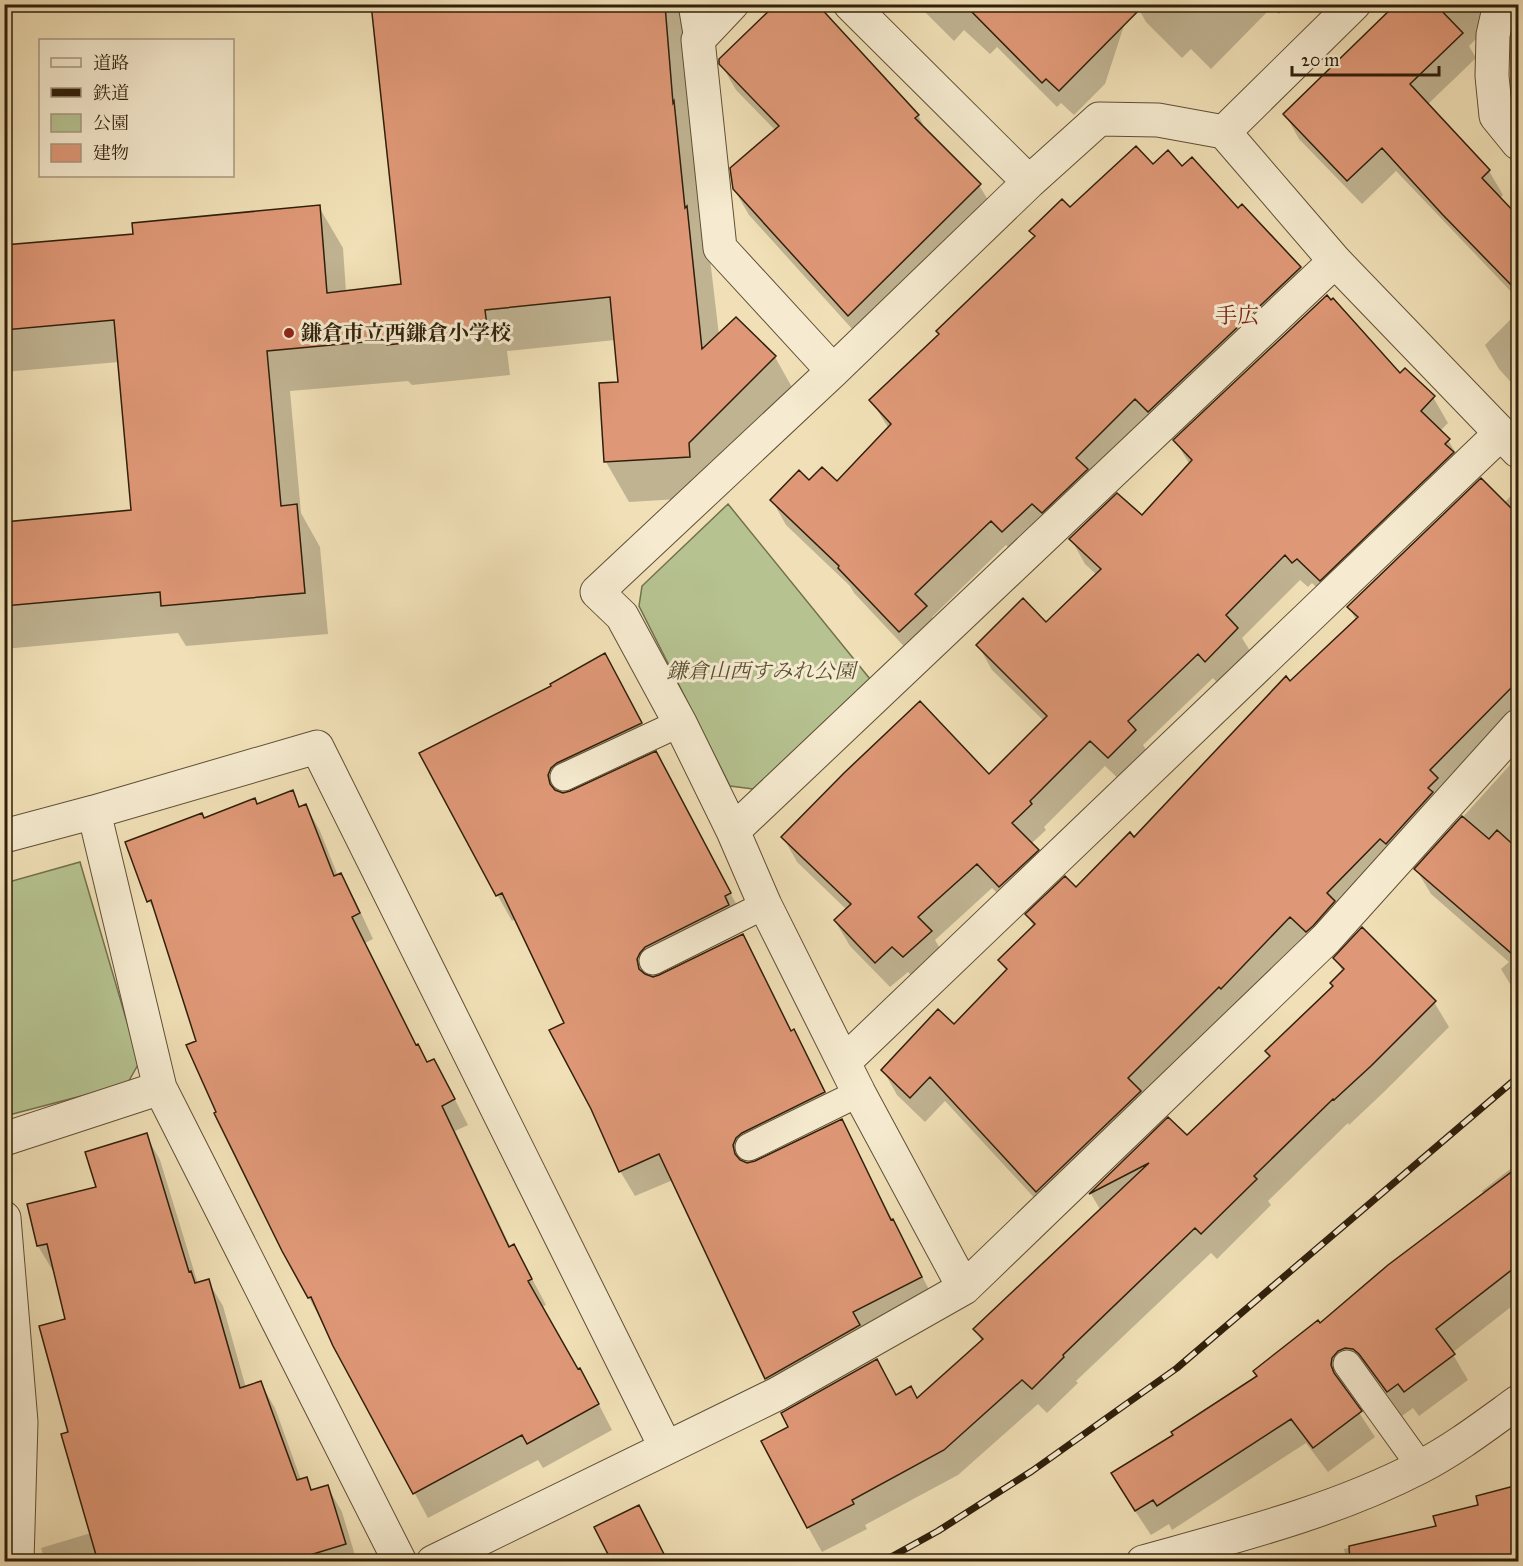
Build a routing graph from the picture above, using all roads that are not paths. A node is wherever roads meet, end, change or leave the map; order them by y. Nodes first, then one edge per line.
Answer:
1 (693, 4) edge
2 (732, 4) edge
3 (850, 4) edge
4 (1354, 4) edge
5 (1500, 4) edge
6 (698, 40) junction
7 (1224, 132) junction
8 (1518, 143) edge
9 (1029, 182) junction
10 (1335, 261) junction
11 (833, 371) junction
12 (1510, 442) edge
13 (680, 723) junction
14 (1518, 726) edge
15 (564, 777) dead end
16 (94, 812) junction
17 (733, 831) junction
18 (4, 836) edge
19 (765, 905) junction
20 (653, 961) dead end
21 (845, 1061) junction
22 (160, 1088) junction
23 (859, 1092) junction
24 (4, 1139) edge
25 (748, 1147) dead end
26 (4, 1218) edge
27 (964, 1288) junction
28 (1347, 1364) dead end
29 (1518, 1402) edge
30 (666, 1448) junction
31 (1421, 1467) junction
32 (17, 1562) edge
33 (400, 1562) edge
34 (433, 1562) edge
35 (1143, 1562) edge

1 - 6 lane
2 - 6 street
3 - 9 street
4 - 7 street
5 - 8 street
6 - 11 street
7 - 9 street
7 - 10 street
9 - 11 street
10 - 12 street
10 - 17 street
11 - 13 street
12 - 21 street
13 - 15 lane
13 - 17 street
14 - 27 street
16 - 18 street
16 - 22 street
16 - 30 street
17 - 19 street
19 - 20 lane
19 - 21 street
21 - 23 street
22 - 24 street
22 - 33 street
23 - 25 lane
23 - 27 street
26 - 32 street
27 - 30 street
28 - 31 lane
29 - 31 street
30 - 34 street
31 - 35 street

